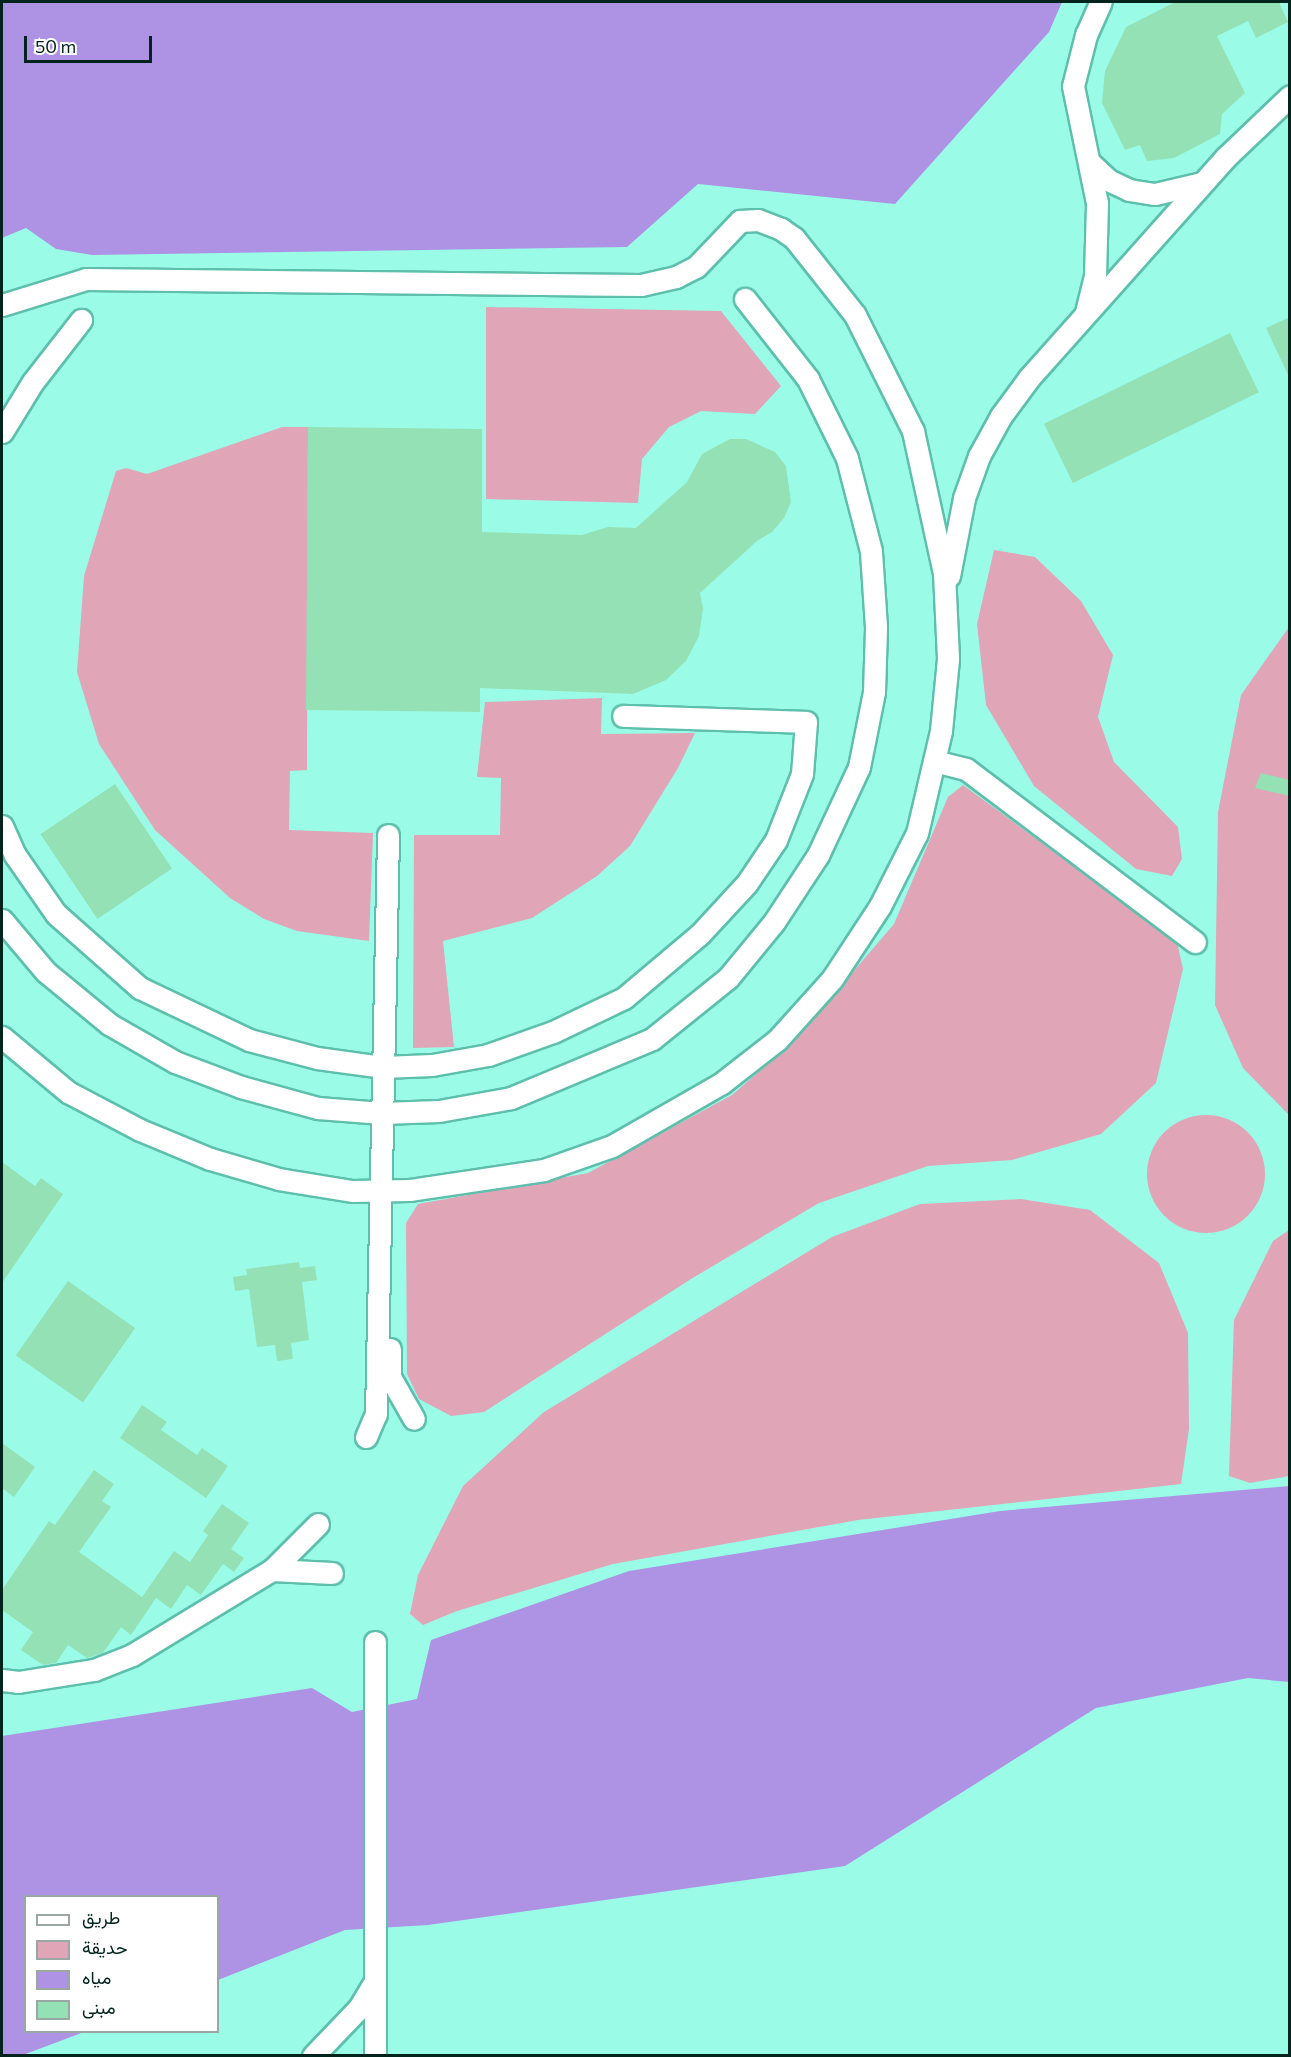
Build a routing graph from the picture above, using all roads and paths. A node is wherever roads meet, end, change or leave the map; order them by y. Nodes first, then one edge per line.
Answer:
1 (1101, 2) edge
2 (1290, 96) edge
3 (1090, 163) junction
4 (1202, 183) junction
5 (745, 299) dead end
6 (2, 305) edge
7 (1085, 316) junction
8 (81, 320) dead end
9 (2, 432) edge
10 (945, 595) junction
11 (623, 716) dead end
12 (934, 760) junction
13 (2, 826) edge
14 (388, 835) dead end
15 (2, 920) edge
16 (1195, 942) dead end
17 (2, 1037) edge
18 (383, 1067) junction
19 (382, 1113) junction
20 (380, 1191) junction
21 (414, 1419) dead end
22 (366, 1437) dead end
23 (318, 1524) dead end
24 (272, 1570) junction
25 (332, 1573) dead end
26 (375, 1642) dead end
27 (2, 1680) edge
28 (375, 1980) junction
29 (313, 2055) edge
30 (375, 2055) edge

1 - 3 street
2 - 4 street
3 - 4 street
3 - 7 street
4 - 7 street
5 - 19 street
6 - 10 street
7 - 10 street
8 - 9 street
10 - 12 street
11 - 18 street
12 - 16 street
12 - 20 street
13 - 18 street
14 - 18 street
15 - 19 street
17 - 20 street
18 - 19 street
19 - 20 street
20 - 21 street
20 - 22 street
23 - 24 street
24 - 25 street
24 - 27 street
26 - 28 street
28 - 29 street
28 - 30 street

